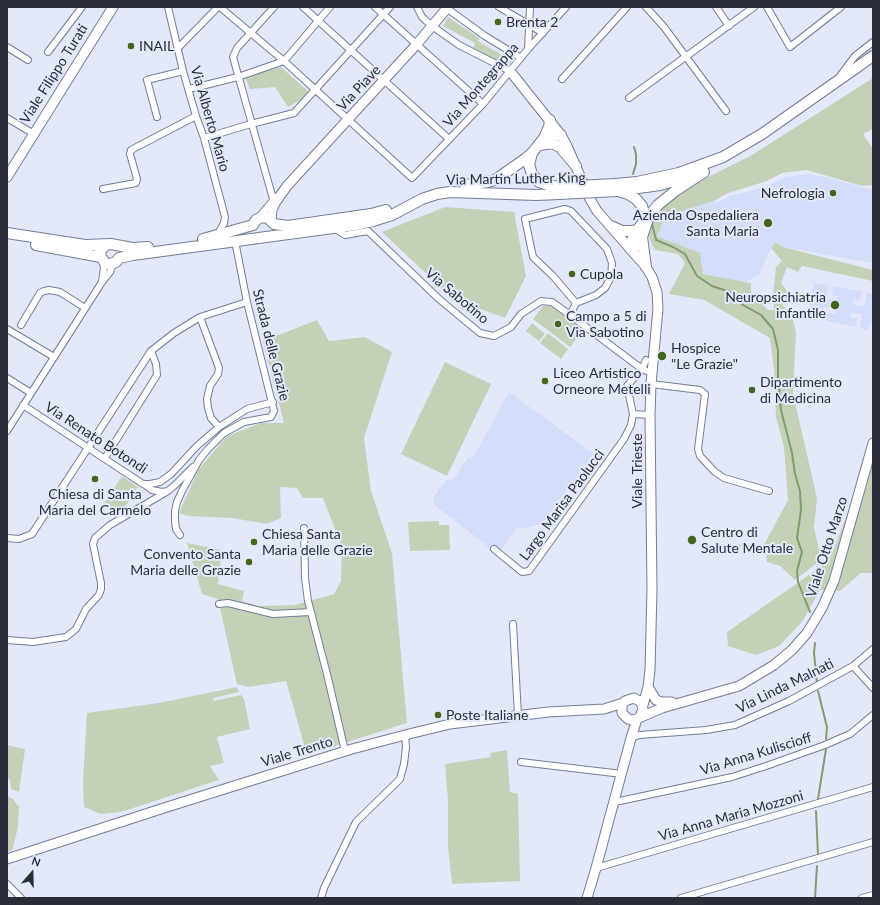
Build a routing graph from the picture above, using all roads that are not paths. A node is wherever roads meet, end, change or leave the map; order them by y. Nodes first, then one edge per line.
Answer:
1 (82, 7) edge
2 (113, 7) edge
3 (168, 7) edge
4 (219, 7) edge
5 (274, 7) edge
6 (303, 7) edge
7 (330, 7) edge
8 (374, 7) edge
9 (390, 7) edge
10 (417, 7) edge
11 (498, 7) edge
12 (530, 7) edge
13 (566, 7) edge
14 (628, 7) edge
15 (646, 7) edge
16 (716, 7) edge
17 (754, 7) edge
18 (767, 7) edge
19 (841, 7) edge
20 (447, 8) edge
21 (383, 15) junction
22 (318, 21) junction
23 (432, 26) junction
24 (529, 26) junction
25 (729, 26) junction
26 (251, 33) junction
27 (543, 33) junction
28 (873, 42) edge
29 (416, 45) junction
30 (7, 47) edge
31 (178, 48) junction
32 (528, 49) junction
33 (351, 50) junction
34 (48, 52) dead end
35 (873, 56) edge
36 (686, 57) junction
37 (521, 58) junction
38 (28, 60) dead end
39 (284, 61) junction
40 (873, 64) edge
41 (510, 71) junction
42 (183, 72) junction
43 (238, 77) junction
44 (562, 79) dead end
45 (385, 80) junction
46 (834, 84) junction
47 (188, 89) junction
48 (315, 90) junction
49 (629, 98) dead end
50 (483, 104) junction
51 (726, 111) dead end
52 (196, 116) junction
53 (7, 118) edge
54 (157, 118) dead end
55 (348, 120) junction
56 (550, 120) junction
57 (251, 124) junction
58 (34, 134) junction
59 (561, 135) junction
60 (204, 138) junction
61 (449, 139) junction
62 (545, 142) junction
63 (532, 153) junction
64 (576, 166) junction
65 (704, 172) junction
66 (7, 176) edge
67 (465, 185) junction
68 (287, 186) junction
69 (616, 187) junction
70 (103, 189) dead end
71 (559, 190) junction
72 (273, 199) junction
73 (256, 222) junction
74 (272, 222) junction
75 (611, 226) junction
76 (334, 228) junction
77 (8, 234) edge
78 (640, 234) junction
79 (217, 236) junction
80 (265, 238) junction
81 (235, 241) junction
82 (111, 245) junction
83 (630, 248) junction
84 (109, 260) junction
85 (646, 267) junction
86 (102, 282) junction
87 (247, 302) junction
88 (576, 302) junction
89 (85, 308) junction
90 (570, 315) junction
91 (200, 317) junction
92 (21, 325) dead end
93 (7, 329) edge
94 (151, 351) junction
95 (654, 352) junction
96 (54, 357) junction
97 (646, 360) junction
98 (633, 362) junction
99 (642, 369) junction
100 (652, 373) junction
101 (7, 378) edge
102 (651, 384) junction
103 (31, 393) junction
104 (273, 402) junction
105 (23, 405) junction
106 (633, 414) junction
107 (650, 415) junction
108 (7, 418) edge
109 (13, 421) junction
110 (219, 427) junction
111 (7, 431) edge
112 (873, 443) edge
113 (88, 447) junction
114 (105, 458) junction
115 (199, 460) junction
116 (143, 484) junction
117 (168, 490) junction
118 (769, 491) dead end
119 (304, 528) dead end
120 (180, 535) dead end
121 (7, 538) edge
122 (494, 549) dead end
123 (219, 604) dead end
124 (311, 612) junction
125 (513, 624) dead end
126 (7, 640) edge
127 (873, 649) edge
128 (853, 666) junction
129 (649, 682) junction
130 (873, 688) edge
131 (634, 698) junction
132 (681, 702) junction
133 (623, 703) junction
134 (643, 705) junction
135 (662, 708) junction
136 (604, 710) junction
137 (518, 715) junction
138 (624, 716) junction
139 (873, 716) edge
140 (638, 718) junction
141 (405, 735) junction
142 (631, 736) junction
143 (345, 752) junction
144 (521, 762) dead end
145 (622, 774) junction
146 (873, 787) edge
147 (615, 802) junction
148 (873, 842) edge
149 (7, 859) edge
150 (596, 868) junction
151 (7, 884) edge
152 (873, 895) edge
153 (21, 898) edge
154 (321, 898) edge
155 (587, 898) edge
156 (681, 898) edge
157 (862, 898) edge

1 - 34 street
2 - 58 street, Viale Filippo Turati
3 - 31 street, Via Alberto Mario
4 - 26 street
4 - 31 street
5 - 26 street
6 - 22 street
7 - 22 street
8 - 21 street
9 - 21 street
10 - 23 street
11 - 24 street
12 - 24 street
13 - 27 street, Via Montegrappa
14 - 44 street
15 - 36 street
16 - 25 street
17 - 25 street
18 - 19 street
20 - 23 street, Via Piave
20 - 37 street
21 - 29 street
21 - 33 street
22 - 33 street
22 - 39 street
23 - 29 street, Via Piave
23 - 41 street
24 - 27 street
24 - 32 street
25 - 36 street
26 - 39 street
26 - 43 street
27 - 32 street, Via Montegrappa
28 - 46 street
29 - 45 street, Via Piave
29 - 50 street
30 - 38 street
31 - 42 street, Via Alberto Mario
32 - 37 street, Via Montegrappa
33 - 45 street
33 - 48 street
35 - 46 main road, Via Martin Luther King
36 - 49 street
36 - 51 street
37 - 41 street, Via Montegrappa
39 - 43 street
39 - 48 street
40 - 65 main road, Via Martin Luther King
41 - 50 street, Via Montegrappa
41 - 56 street, Viale Trieste
42 - 47 street, Via Alberto Mario
42 - 54 street
43 - 47 street
43 - 57 street
45 - 55 street, Via Piave
45 - 61 street
46 - 69 main road, Via Martin Luther King
47 - 52 street, Via Alberto Mario
48 - 55 street
48 - 57 street
50 - 61 street, Via Montegrappa
52 - 60 street, Via Alberto Mario
52 - 70 street
53 - 58 street
55 - 61 street, Via Montegrappa
55 - 68 street, Via Piave
56 - 59 street, Viale Trieste
56 - 62 main road
57 - 60 street
57 - 72 street
58 - 66 street, Viale Filippo Turati
59 - 62 main road
59 - 64 street, Viale Trieste
60 - 79 street, Via Alberto Mario
62 - 63 main road
62 - 64 main road
63 - 67 main road
63 - 71 main road
64 - 75 street, Viale Trieste
65 - 69 main road, Via Martin Luther King
65 - 78 main road
67 - 71 main road, Via Martin Luther King
67 - 74 main road, Via Martin Luther King
68 - 72 street, Via Piave
68 - 74 street, Via Piave
69 - 71 main road, Via Martin Luther King, bridge
69 - 78 main road
71 - 76 main road, Via Martin Luther King
72 - 73 street, Via Piave
73 - 74 main road
73 - 79 main road
73 - 80 main road
74 - 80 main road
75 - 78 main road
75 - 83 street, Viale Trieste
76 - 80 main road, Via Martin Luther King
76 - 90 street, Via Sabotino
77 - 82 main road
77 - 84 main road, Via Martin Luther King
78 - 83 main road
78 - 85 main road
79 - 82 main road
80 - 81 main road, Via Martin Luther King
81 - 84 main road, Via Martin Luther King
81 - 87 street, Strada delle Grazie
82 - 84 main road
82 - 84 main road
83 - 85 street, Viale Trieste
84 - 86 street
84 - 86 street
85 - 95 street, Viale Trieste
86 - 89 street
87 - 91 street
87 - 104 street, Strada delle Grazie
88 - 88 street
88 - 90 street
89 - 92 street
89 - 96 street
90 - 98 street
91 - 94 street
91 - 110 street
93 - 96 street
94 - 113 street
94 - 114 street
95 - 97 street
95 - 100 street, Viale Trieste
96 - 103 street
97 - 98 street
97 - 99 street
98 - 99 street
99 - 100 street
99 - 106 street, Largo Marisa Paolucci
100 - 102 street, Viale Trieste
101 - 103 street
102 - 107 street, Viale Trieste
102 - 118 street
103 - 105 street
104 - 110 street, Via Renato Botondi
104 - 115 street, Strada delle Grazie
105 - 109 street
105 - 113 street, Via Renato Botondi
106 - 107 street
106 - 122 street, Largo Marisa Paolucci
107 - 129 street, Viale Trieste
108 - 109 street
109 - 111 street
110 - 116 street, Via Renato Botondi
112 - 132 street, Viale Otto Marzo
113 - 114 street, Via Renato Botondi
113 - 121 street
114 - 116 street, Via Renato Botondi
115 - 117 street, Strada delle Grazie
115 - 120 street, Strada delle Grazie
116 - 117 street
117 - 126 street, Strada delle Grazie
119 - 124 street
123 - 124 street
124 - 143 street
125 - 137 street
127 - 128 street, Via Linda Malnati
128 - 130 street
128 - 142 street, Via Linda Malnati
129 - 131 street
129 - 132 street
129 - 134 street, Viale Trieste
131 - 133 street
131 - 134 street
132 - 135 street, Viale Otto Marzo
133 - 136 street, Viale Trento
133 - 138 street
134 - 135 street, Viale Otto Marzo
134 - 140 street
135 - 140 street, Viale Otto Marzo
136 - 137 street, Viale Trento
136 - 138 street, Viale Trento
137 - 141 street, Viale Trento
138 - 140 street
138 - 142 street
139 - 147 street, Via Anna Kuliscioff
140 - 142 street
141 - 143 street, Viale Trento
141 - 154 street
142 - 145 street
143 - 149 street, Viale Trento
144 - 145 street
145 - 147 street
146 - 150 street, Via Anna Maria Mozzoni
147 - 150 street
148 - 156 street
150 - 155 street
151 - 153 street
152 - 157 street

